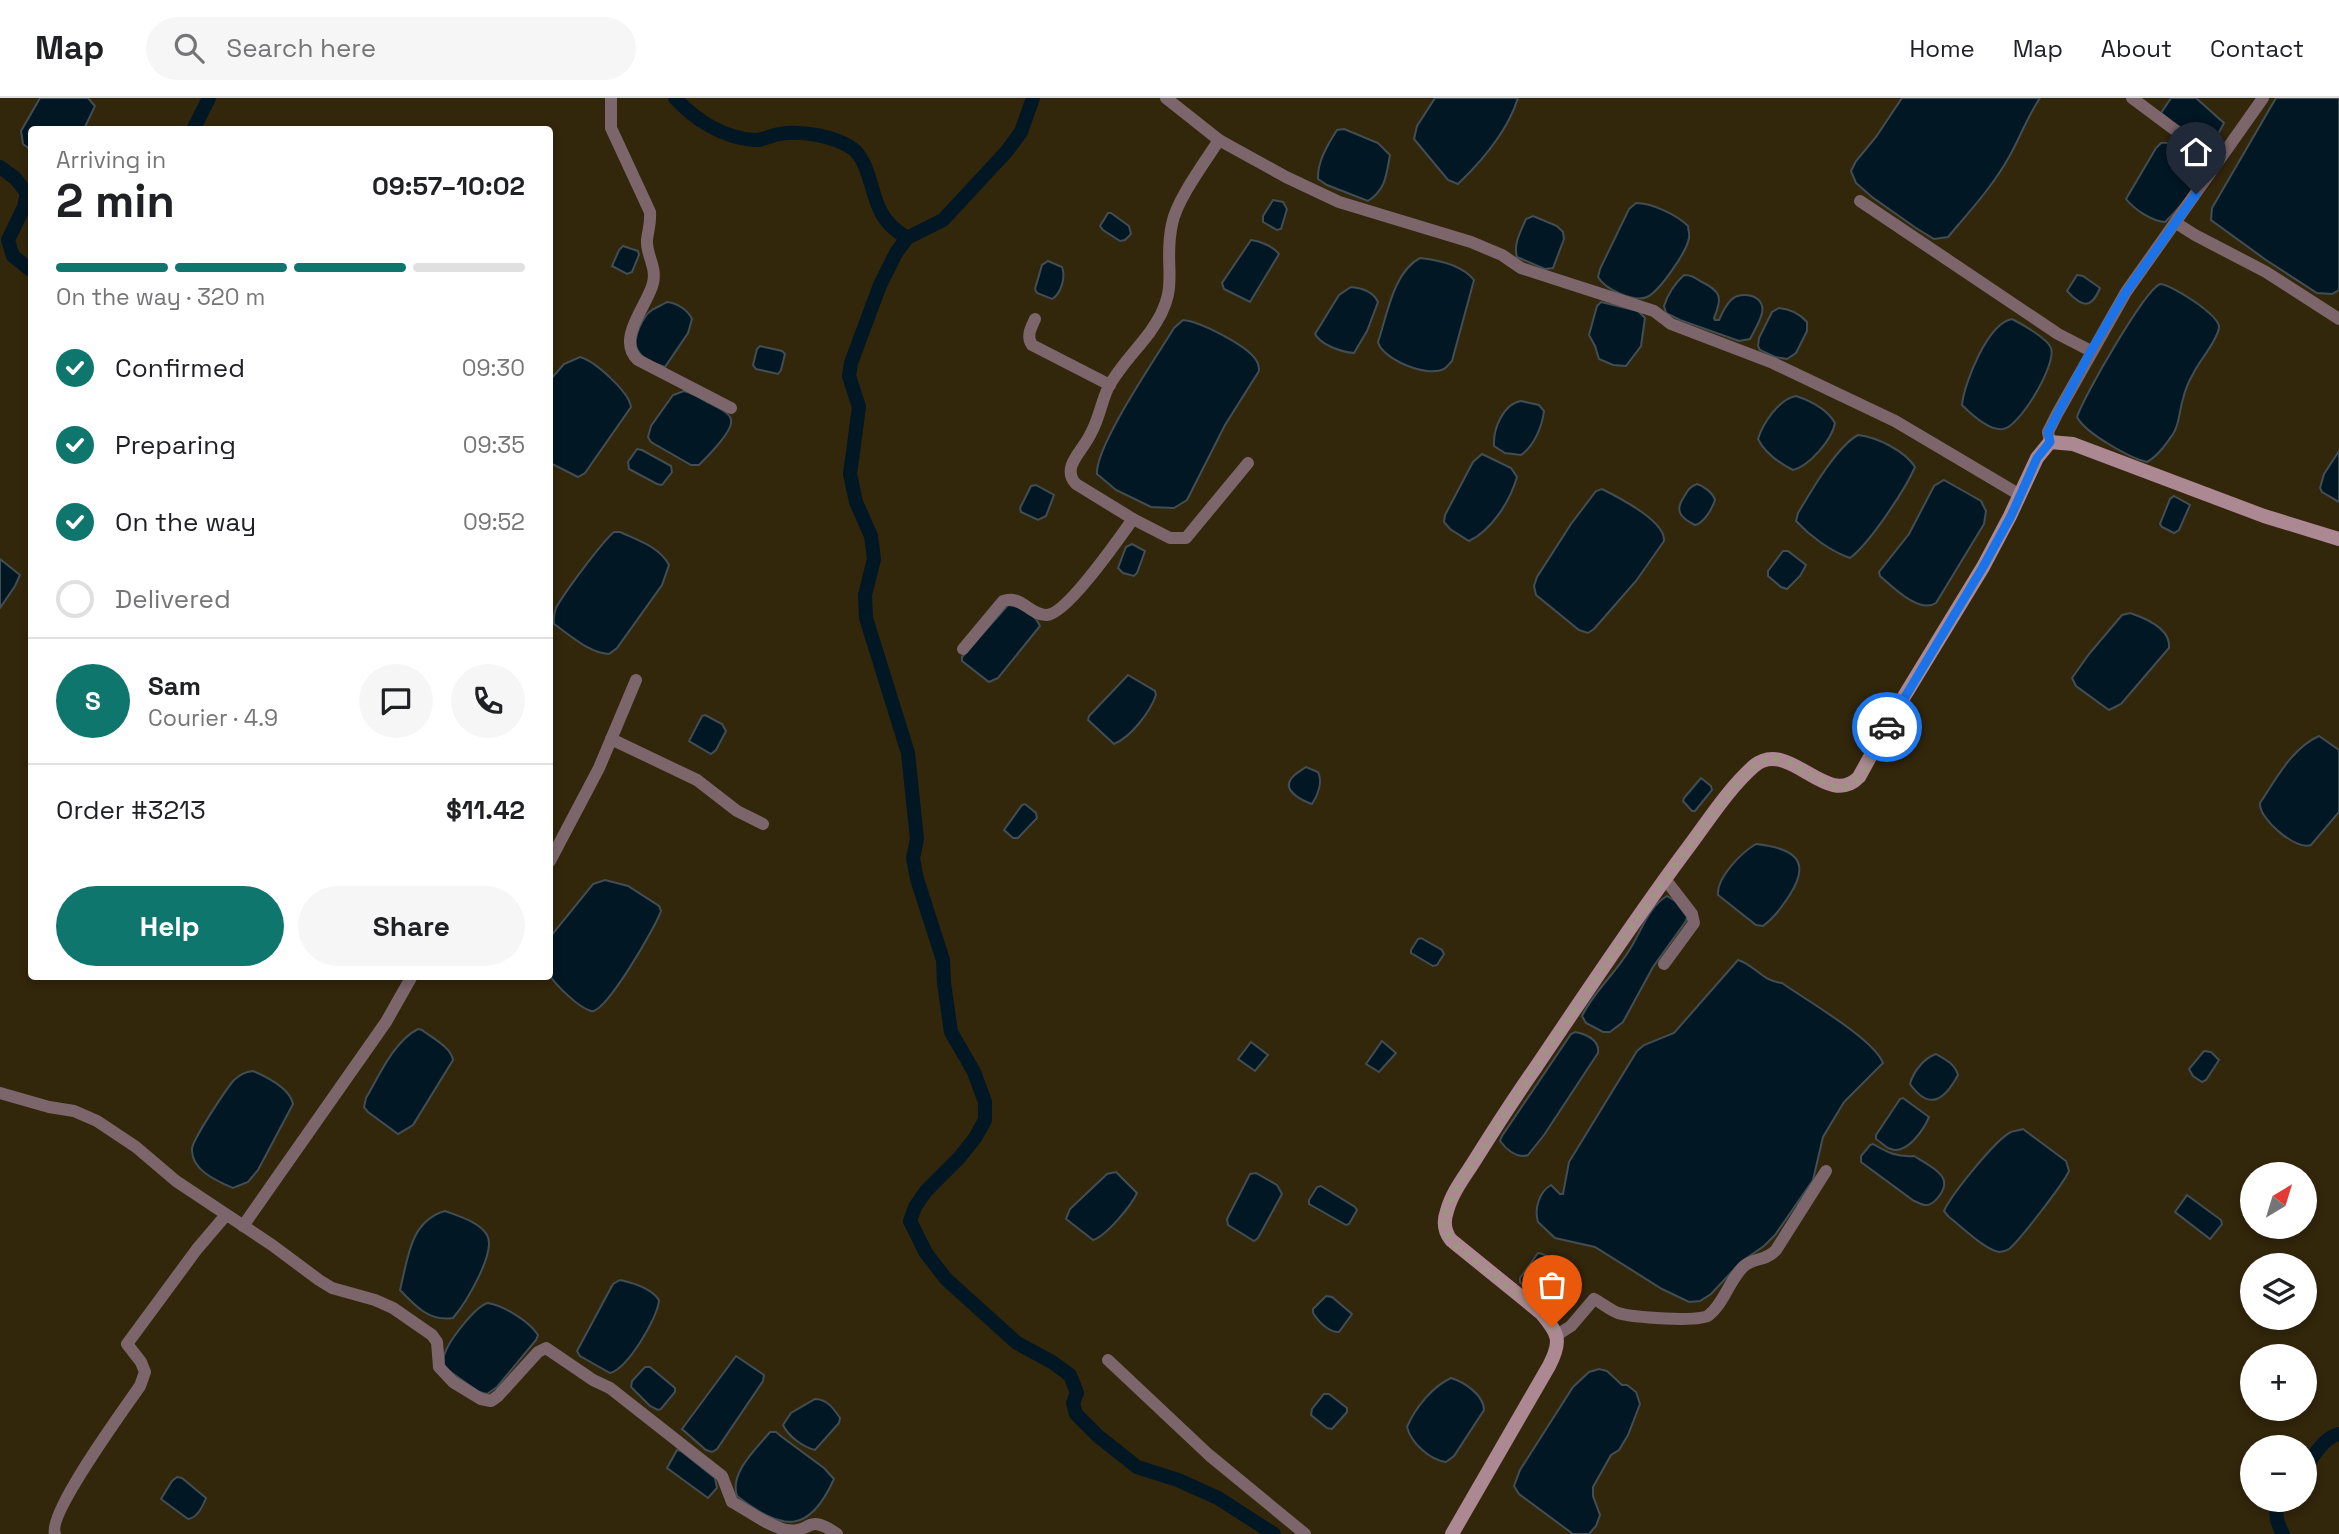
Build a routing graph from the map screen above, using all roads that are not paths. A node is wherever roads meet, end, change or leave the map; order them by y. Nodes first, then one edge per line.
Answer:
1 (611, 98) edge
2 (1166, 98) edge
3 (2132, 98) edge
4 (2263, 98) edge
5 (1219, 140) junction
6 (2220, 158) junction
7 (1860, 201) dead end
8 (2176, 223) junction
9 (1035, 319) dead end
10 (2339, 319) edge
11 (2091, 351) junction
12 (1110, 385) junction
13 (731, 408) dead end
14 (2050, 442) junction
15 (1248, 463) dead end
16 (2021, 495) junction
17 (1133, 519) junction
18 (2339, 539) edge
19 (963, 649) dead end
20 (636, 680) dead end
21 (611, 739) junction
22 (763, 824) dead end
23 (553, 855) edge
24 (1665, 879) junction
25 (1664, 964) dead end
26 (410, 980) edge
27 (0, 1093) edge
28 (1826, 1171) dead end
29 (226, 1215) junction
30 (243, 1226) junction
31 (1557, 1335) junction
32 (1108, 1360) dead end
33 (55, 1534) edge
34 (837, 1534) edge
35 (1305, 1534) edge
36 (1452, 1534) edge

1 - 13 street
2 - 5 street
3 - 6 street
4 - 6 street
5 - 12 street
5 - 16 street
6 - 8 street
7 - 11 street
8 - 10 street
8 - 11 street
9 - 12 street
11 - 14 street
12 - 17 street
14 - 16 street
14 - 18 street
15 - 17 street
16 - 24 street
17 - 19 street
20 - 21 street
21 - 22 street
21 - 23 street
24 - 25 street
24 - 31 street
26 - 30 street
27 - 29 street
28 - 31 street
29 - 30 street
29 - 33 street
30 - 34 street
31 - 36 street
32 - 35 street

